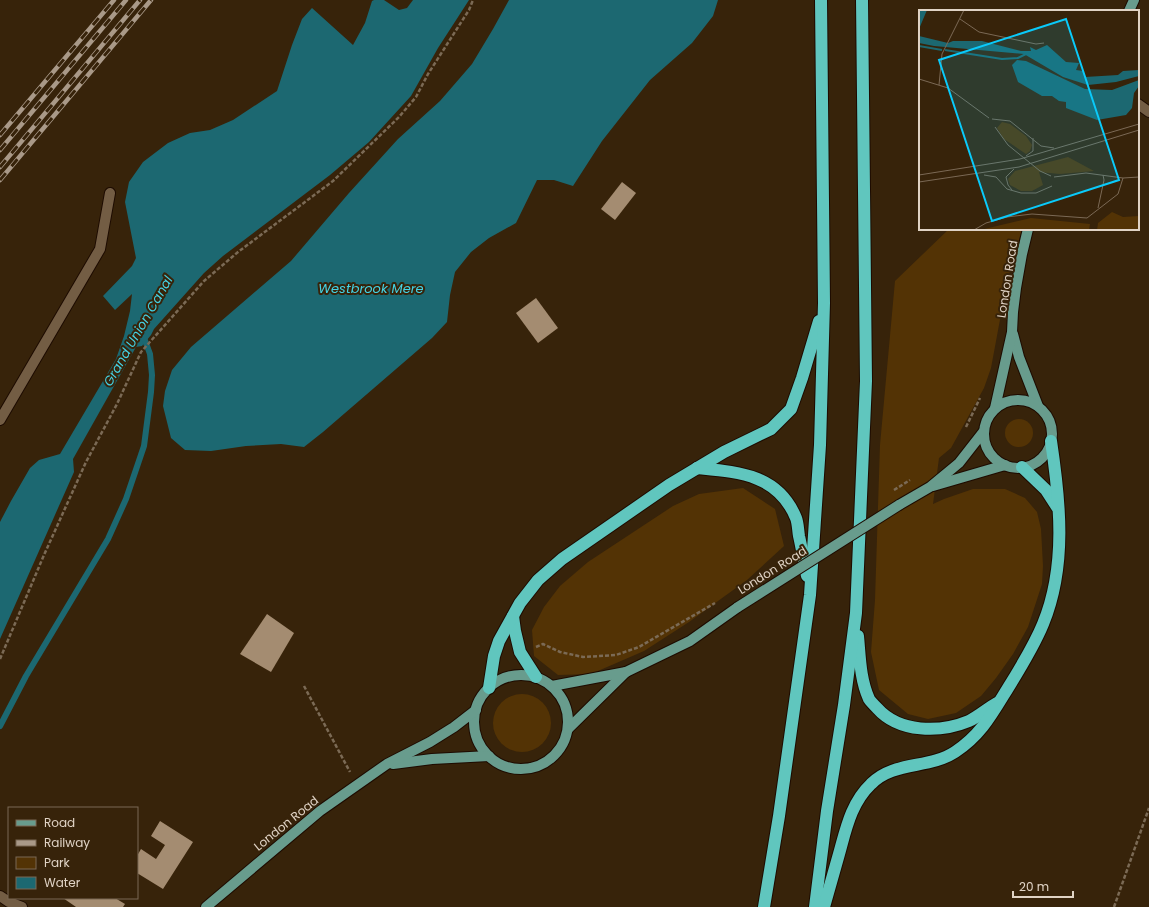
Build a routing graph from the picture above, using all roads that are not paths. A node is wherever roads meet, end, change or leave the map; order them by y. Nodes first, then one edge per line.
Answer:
1 (821, 0) edge
2 (862, 0) edge
3 (1134, 0) edge
4 (1129, 10) edge
5 (1139, 105) edge
6 (1149, 112) edge
7 (110, 193) dead end
8 (1028, 230) edge
9 (824, 303) junction
10 (1012, 332) junction
11 (1038, 406) junction
12 (995, 408) junction
13 (0, 420) edge
14 (984, 431) junction
15 (1051, 441) junction
16 (1005, 465) junction
17 (1022, 467) junction
18 (697, 468) junction
19 (930, 487) junction
20 (1058, 510) junction
21 (810, 596) junction
22 (856, 613) junction
23 (513, 616) junction
24 (626, 672) junction
25 (536, 677) junction
26 (552, 686) junction
27 (489, 688) junction
28 (1000, 701) junction
29 (476, 710) junction
30 (568, 729) junction
31 (489, 756) junction
32 (387, 764) junction
33 (0, 896) edge
34 (22, 907) edge
35 (206, 907) edge
36 (764, 907) edge
37 (815, 907) edge
38 (824, 907) edge

1 - 9 highway
2 - 22 highway
3 - 4 main road
5 - 6 street
7 - 13 street
8 - 10 main road, London Road
9 - 18 highway
9 - 21 highway
10 - 11 main road, London Road
10 - 12 main road, London Road
11 - 12 main road
11 - 15 main road
12 - 14 main road
14 - 16 main road
14 - 19 main road, London Road
15 - 17 main road
15 - 20 highway
16 - 17 main road
16 - 19 main road, London Road
17 - 20 highway
18 - 21 highway
18 - 23 highway
19 - 24 main road, London Road, bridge
20 - 28 highway
21 - 36 highway
22 - 28 highway
22 - 37 highway
23 - 25 highway
23 - 27 highway
24 - 26 main road, London Road
24 - 30 main road, London Road
25 - 26 main road
25 - 27 main road
26 - 30 main road
27 - 29 main road
28 - 38 highway
29 - 31 main road
29 - 32 main road, London Road
30 - 31 main road
31 - 32 main road, London Road
32 - 35 main road, London Road
33 - 34 street

